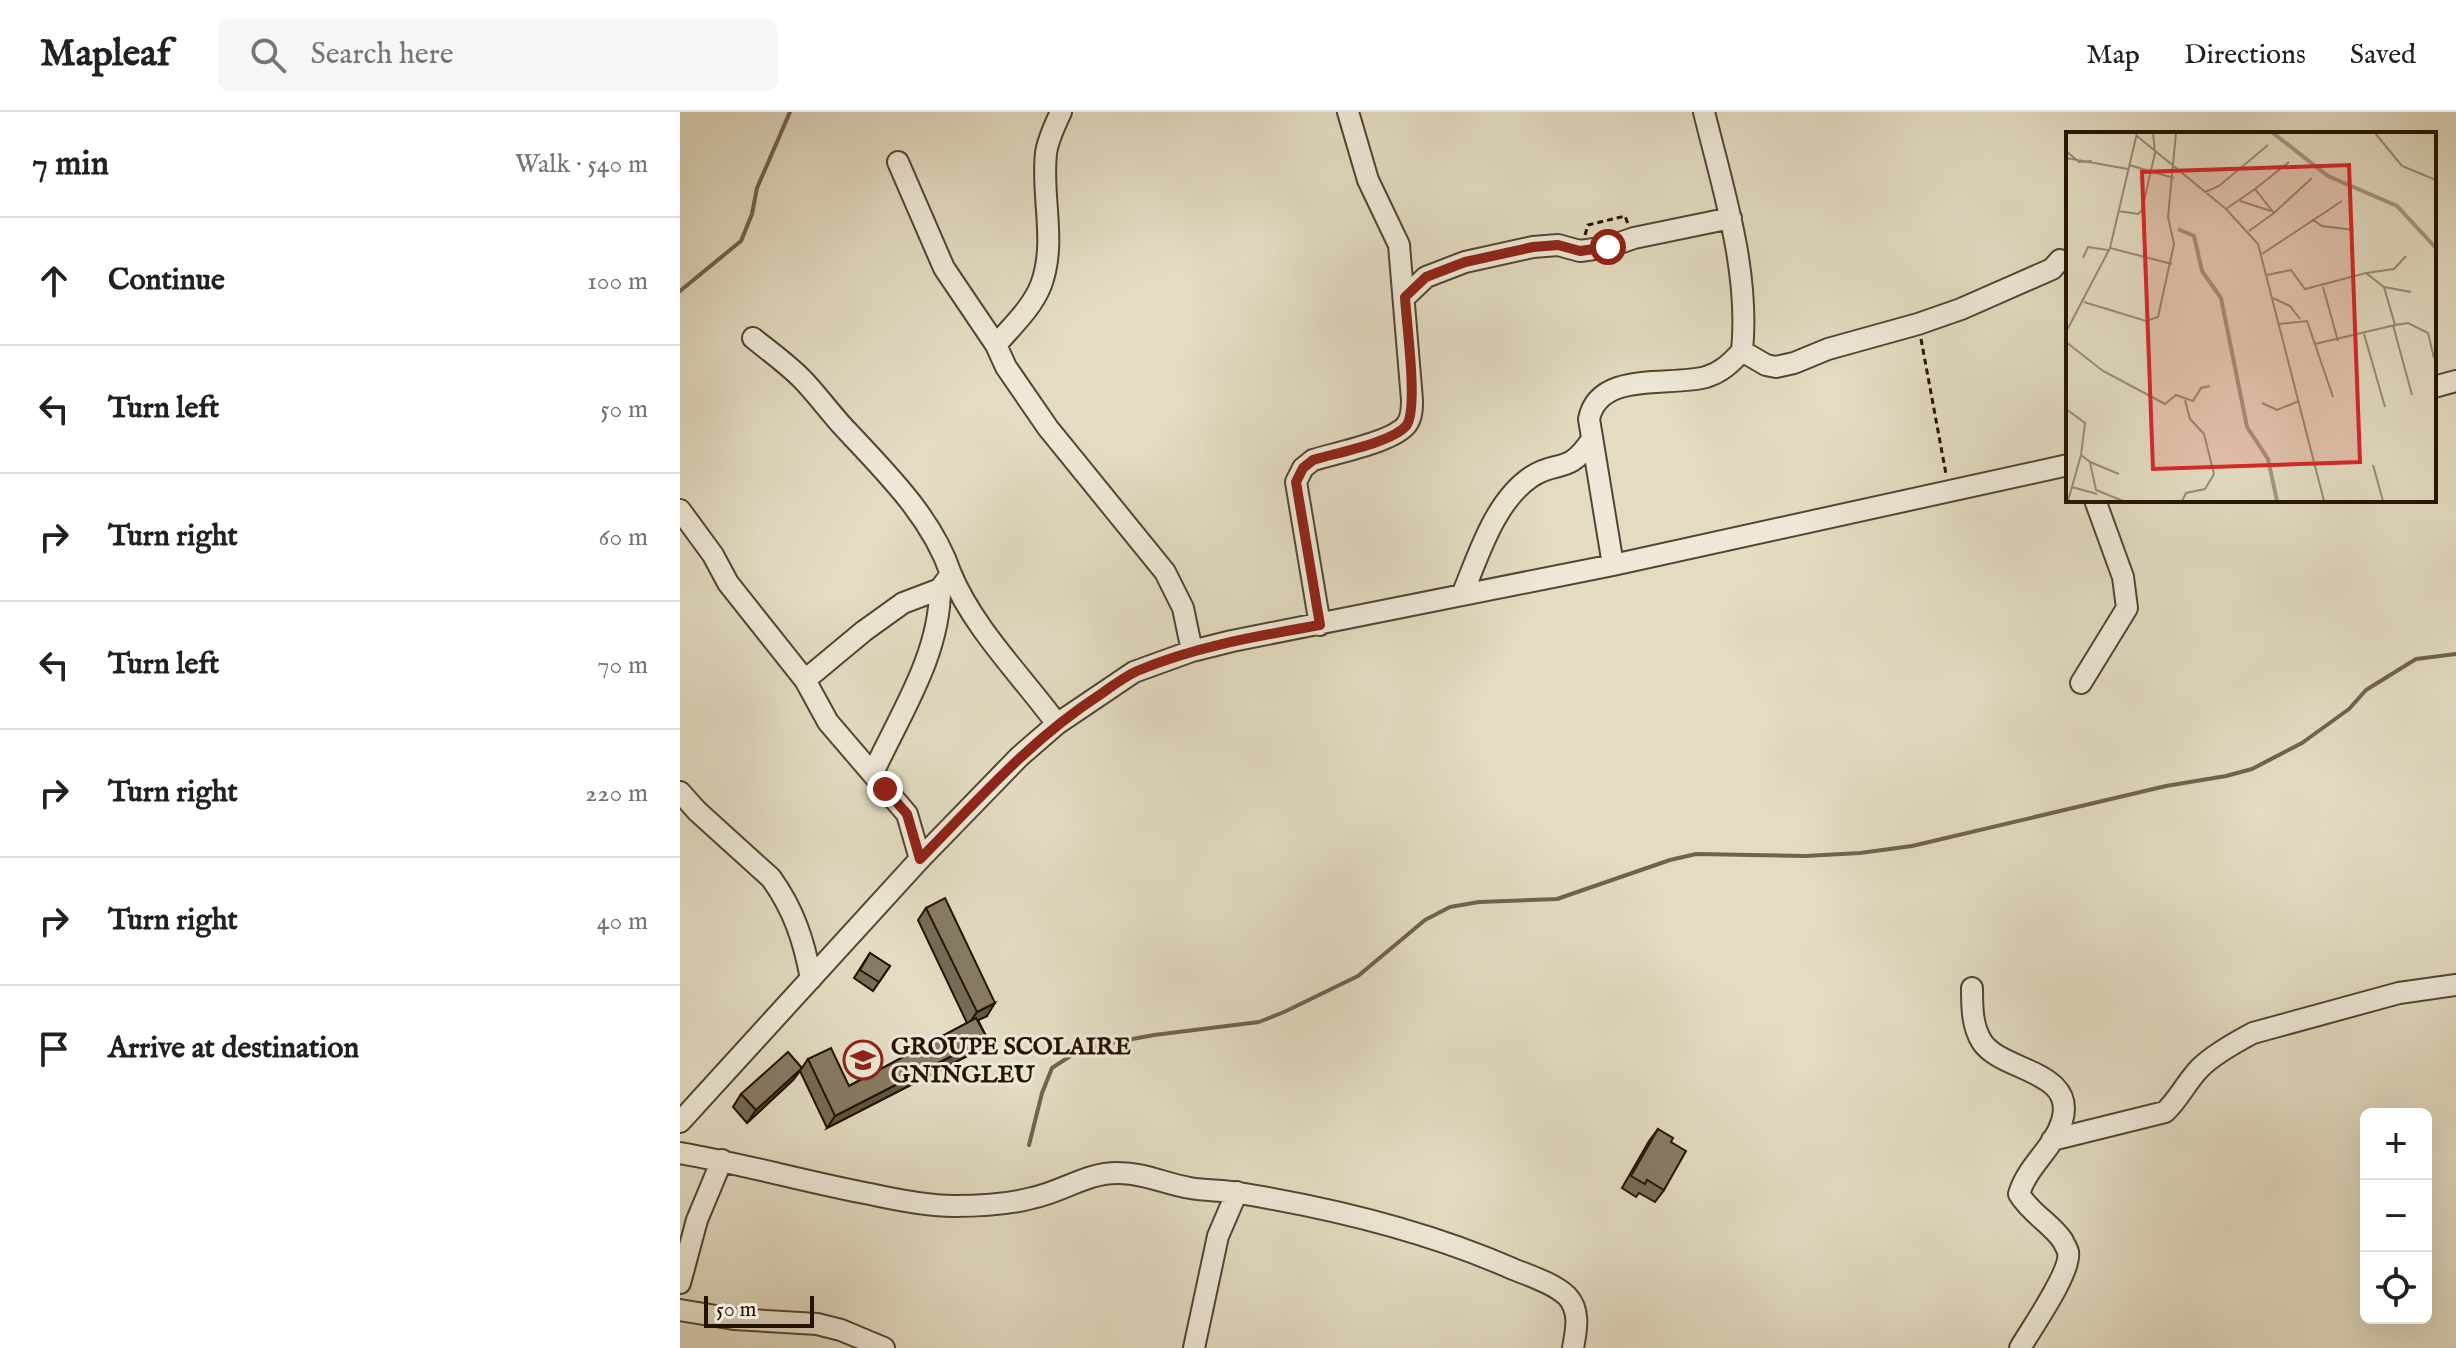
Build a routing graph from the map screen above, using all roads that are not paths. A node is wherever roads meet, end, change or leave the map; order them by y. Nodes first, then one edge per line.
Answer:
1 (1061, 112) edge
2 (1348, 112) edge
3 (1704, 112) edge
4 (898, 162) dead end
5 (1731, 218) junction
6 (2060, 260) dead end
7 (1405, 297) junction
8 (753, 338) dead end
9 (996, 345) junction
10 (1742, 351) junction
11 (2456, 381) edge
12 (2436, 386) edge
13 (1592, 439) junction
14 (2066, 465) edge
15 (2096, 502) edge
16 (680, 510) edge
17 (1613, 565) junction
18 (946, 582) junction
19 (1462, 595) junction
20 (1320, 625) junction
21 (1192, 651) junction
22 (805, 680) junction
23 (2081, 683) dead end
24 (1057, 724) junction
25 (873, 773) junction
26 (680, 792) edge
27 (920, 859) junction
28 (811, 979) junction
29 (2456, 985) edge
30 (1972, 988) dead end
31 (680, 1122) edge
32 (2052, 1140) junction
33 (680, 1153) edge
34 (722, 1160) junction
35 (1237, 1192) junction
36 (680, 1283) edge
37 (680, 1310) edge
38 (884, 1348) edge
39 (1194, 1348) edge
40 (1573, 1348) edge
41 (2020, 1348) edge

1 - 9 street
2 - 7 street
3 - 5 street
4 - 9 street
5 - 7 street
5 - 10 street
6 - 10 street
7 - 20 street
8 - 18 street
9 - 21 street
10 - 13 street
11 - 12 street
13 - 17 street
13 - 19 street
14 - 17 street
15 - 23 street
16 - 22 street
17 - 19 street
18 - 22 street
18 - 24 street
18 - 25 street
19 - 20 street
20 - 21 street
21 - 24 street
22 - 25 street
24 - 27 street
25 - 27 street
26 - 28 street
27 - 28 street
28 - 31 street
29 - 32 street
30 - 32 street
32 - 41 street
33 - 34 street
34 - 35 street
34 - 36 street
35 - 39 street
35 - 40 street
37 - 38 street

